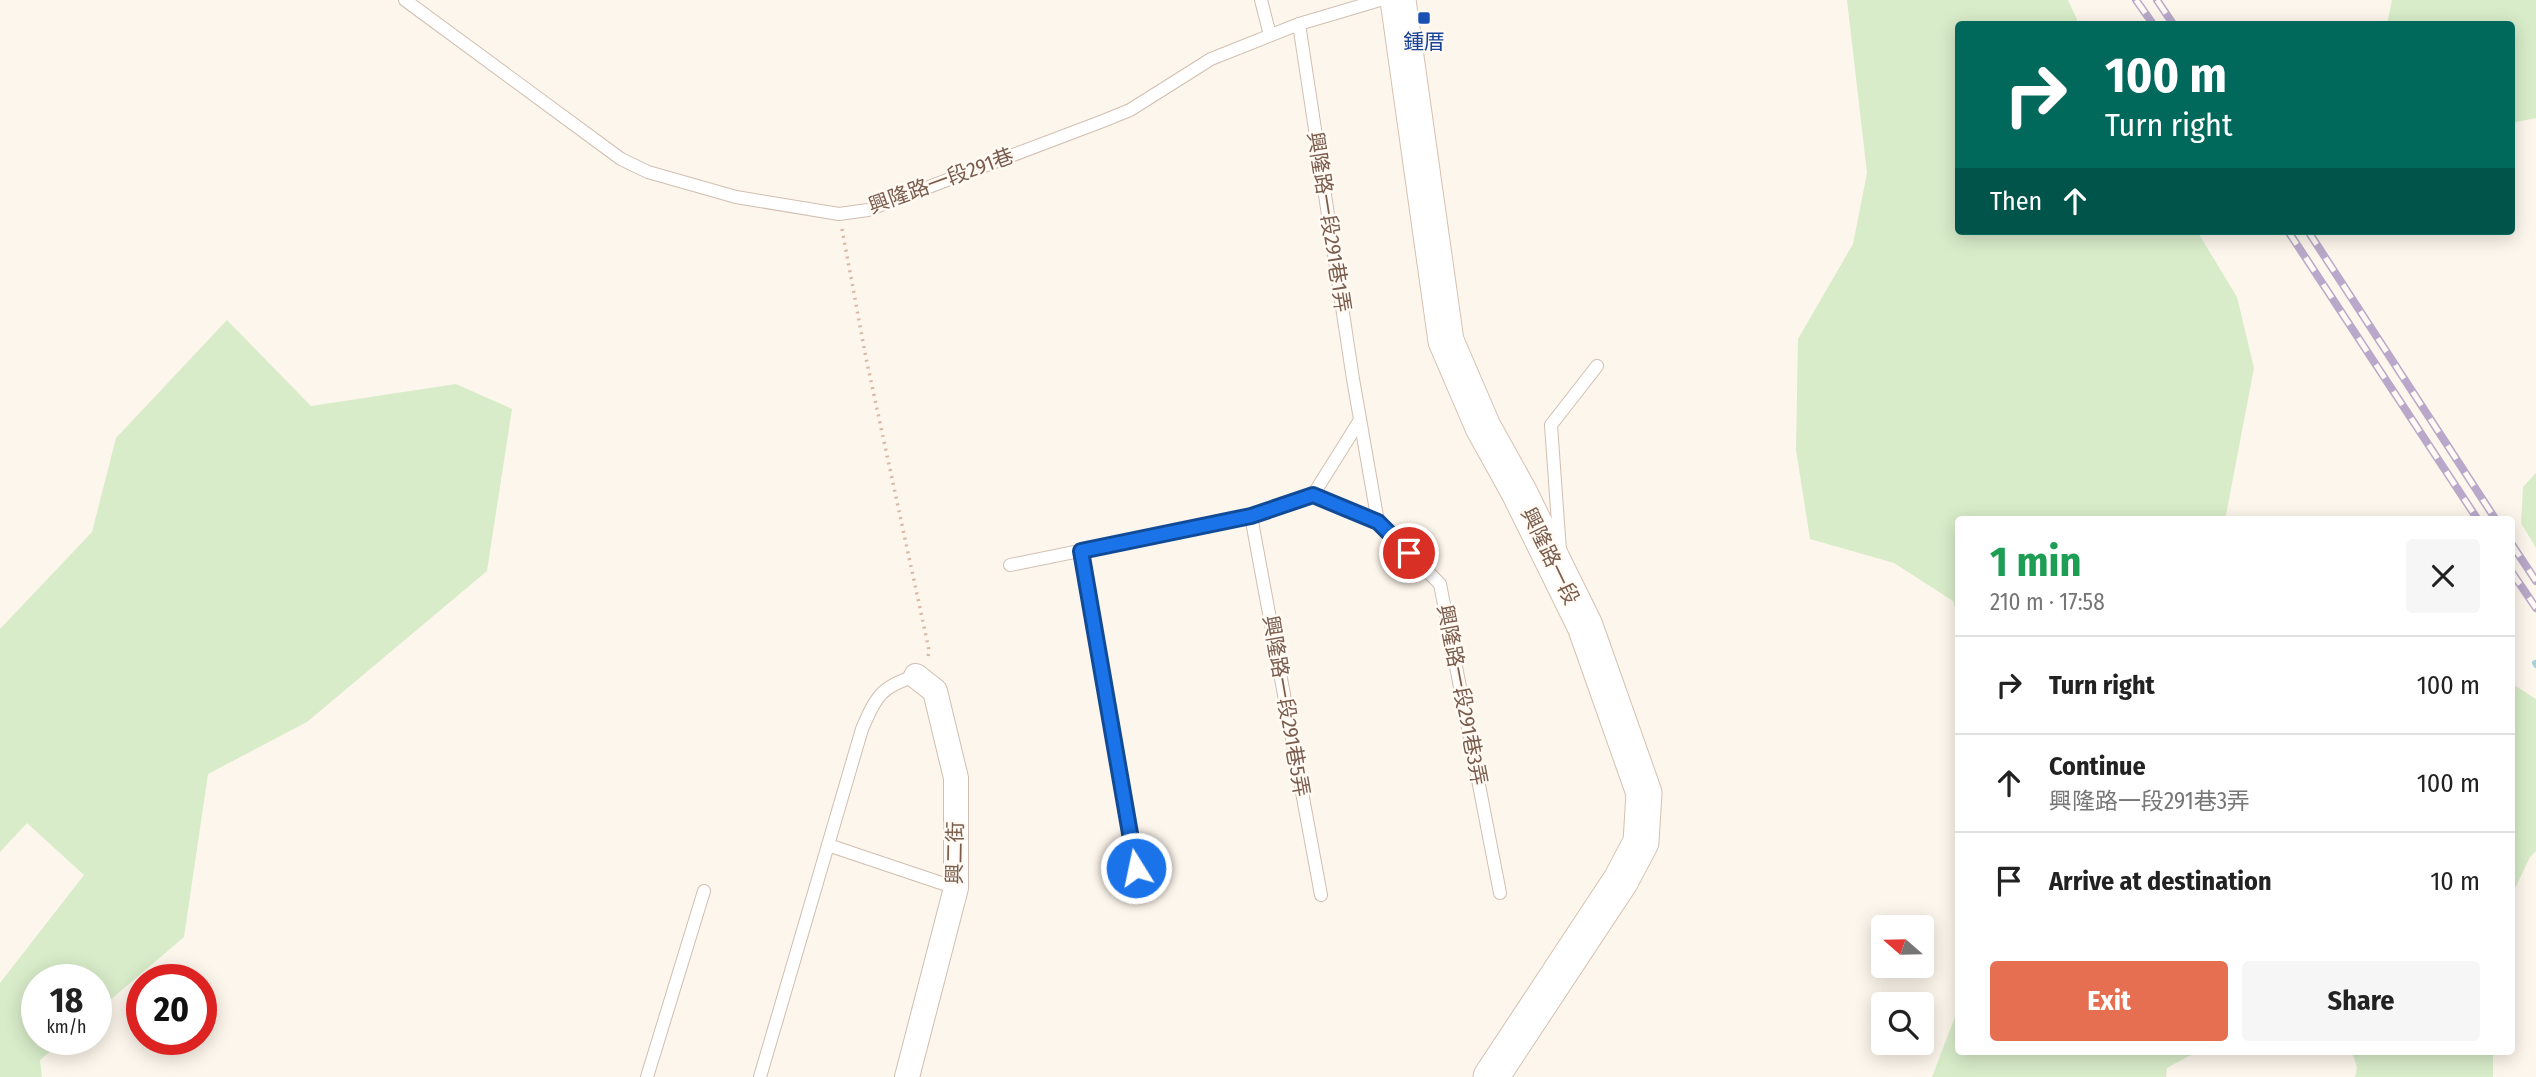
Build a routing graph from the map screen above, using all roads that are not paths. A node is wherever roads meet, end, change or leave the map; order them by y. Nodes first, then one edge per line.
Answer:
1 (405, 0) edge
2 (1261, 0) edge
3 (1380, 0) edge
4 (1398, 0) edge
5 (1299, 24) junction
6 (1270, 35) junction
7 (1597, 366) dead end
8 (1360, 420) junction
9 (1313, 495) junction
10 (1251, 516) junction
11 (1378, 522) junction
12 (1081, 551) junction
13 (1010, 565) dead end
14 (1562, 579) junction
15 (921, 680) joint
16 (828, 845) junction
17 (956, 888) junction
18 (704, 891) dead end
19 (1500, 893) dead end
20 (1141, 895) dead end
21 (1321, 895) dead end
22 (647, 1077) edge
23 (760, 1077) edge
24 (908, 1077) edge
25 (1491, 1077) edge

1 - 6 lane, 興隆路一段291巷
2 - 6 lane
3 - 5 lane, 興隆路一段291巷
4 - 14 street, 興隆路一段
5 - 6 lane, 興隆路一段291巷
5 - 8 lane, 興隆路一段291巷1弄
7 - 14 lane
8 - 9 lane
8 - 11 lane, 興隆路一段291巷1弄
9 - 10 lane
9 - 11 lane
10 - 12 lane
10 - 21 lane, 興隆路一段291巷5弄
11 - 19 lane, 興隆路一段291巷3弄
12 - 13 lane
12 - 20 lane
14 - 25 street, 興隆路一段
15 - 16 lane
15 - 17 street, 興二街
16 - 17 lane
16 - 23 lane
17 - 24 street, 興二街
18 - 22 lane

